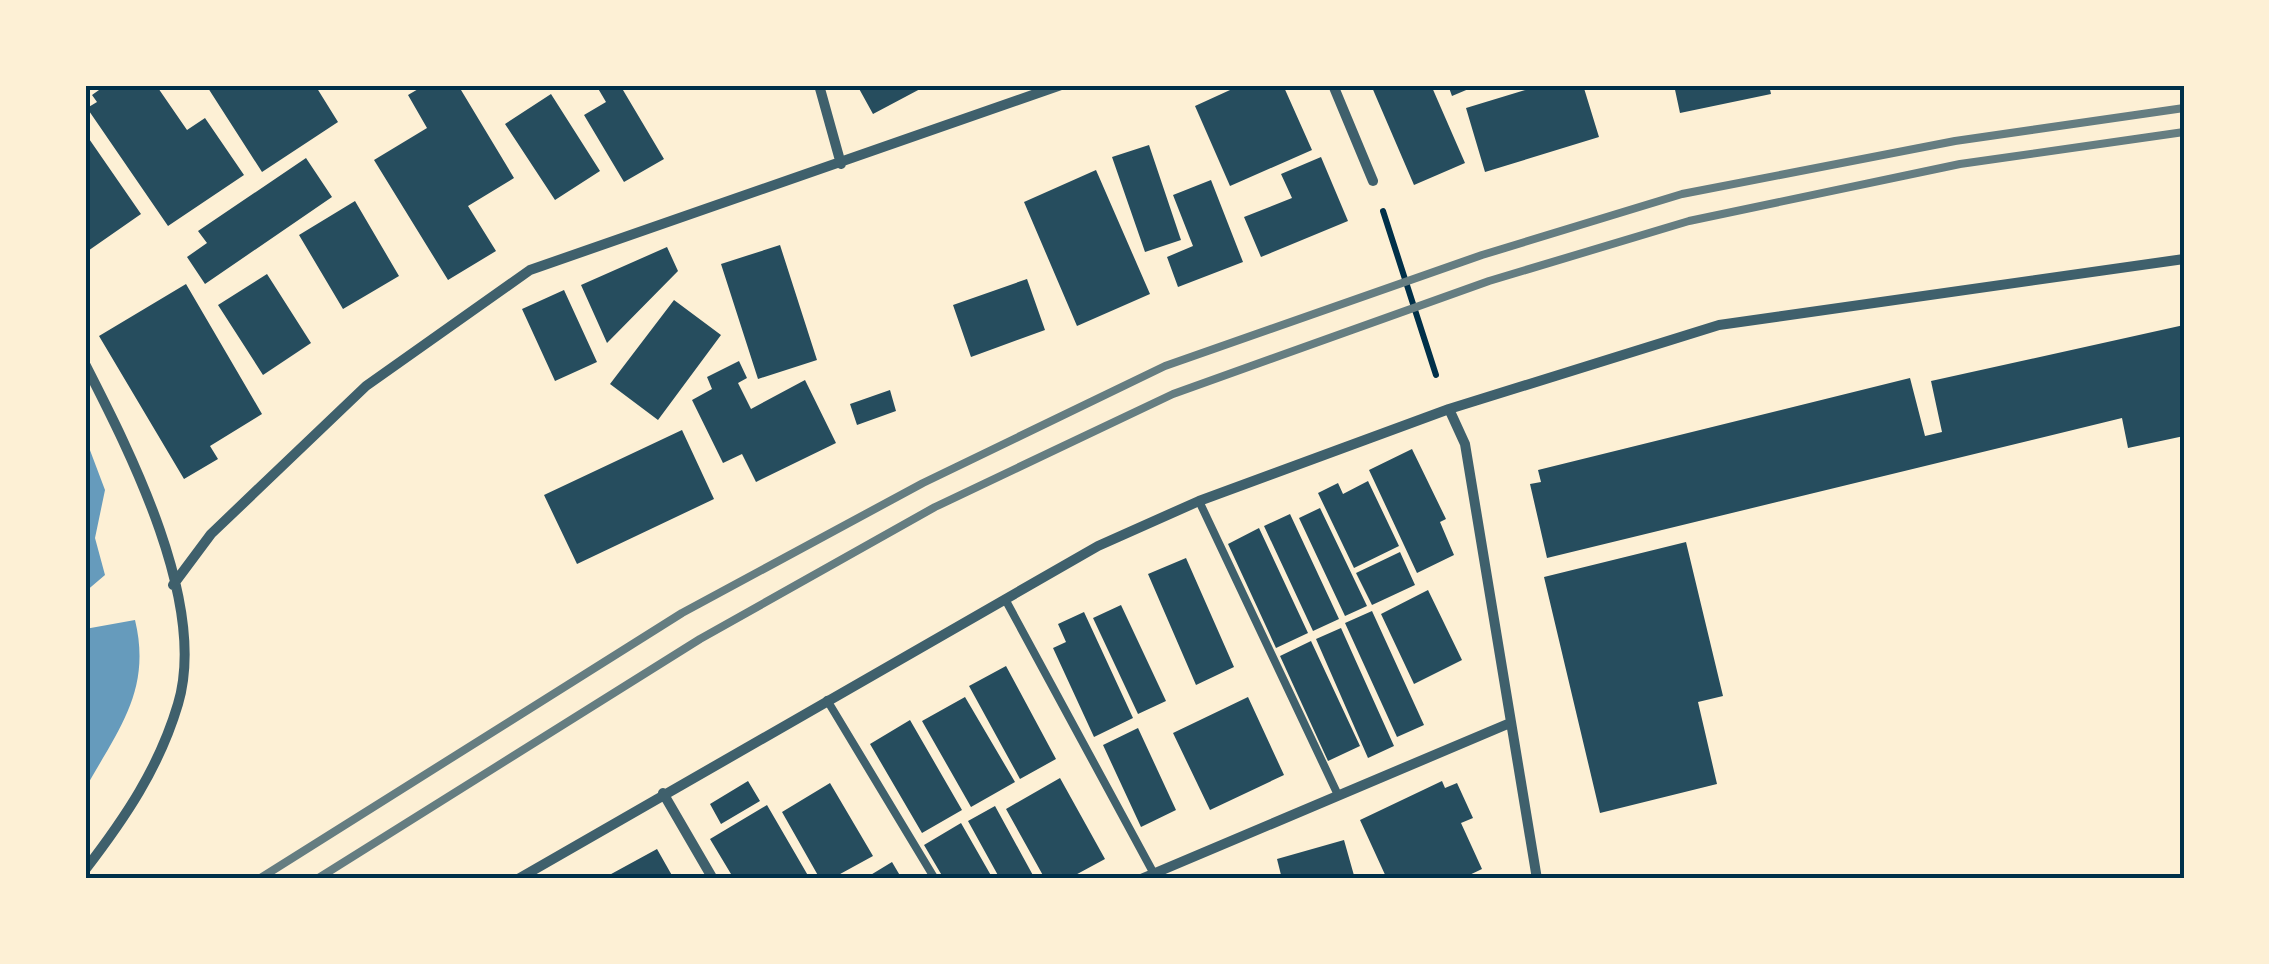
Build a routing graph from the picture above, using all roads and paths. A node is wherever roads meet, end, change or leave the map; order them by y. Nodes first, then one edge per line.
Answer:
1 (818, 85) edge
2 (1061, 85) edge
3 (1334, 85) edge
4 (841, 164) junction
5 (1373, 181) dead end
6 (1391, 233) dead end
7 (2184, 259) edge
8 (1422, 336) dead end
9 (85, 364) edge
10 (1450, 409) junction
11 (1199, 502) junction
12 (173, 585) junction
13 (1005, 598) junction
14 (826, 700) junction
15 (1510, 723) junction
16 (663, 793) junction
17 (1338, 795) junction
18 (85, 870) edge
19 (1153, 872) junction
20 (518, 879) edge
21 (713, 879) edge
22 (936, 879) edge
23 (1141, 879) edge
24 (1537, 879) edge

1 - 4 street
2 - 4 street
3 - 5 street
4 - 12 street
6 - 8 path
7 - 10 street
9 - 12 street
10 - 11 street
10 - 15 street
11 - 13 street
11 - 17 lane
12 - 18 street
13 - 14 street
13 - 19 lane
14 - 16 street
14 - 22 lane
15 - 17 street
15 - 24 street
16 - 20 street
16 - 21 street
17 - 19 street
19 - 23 street

